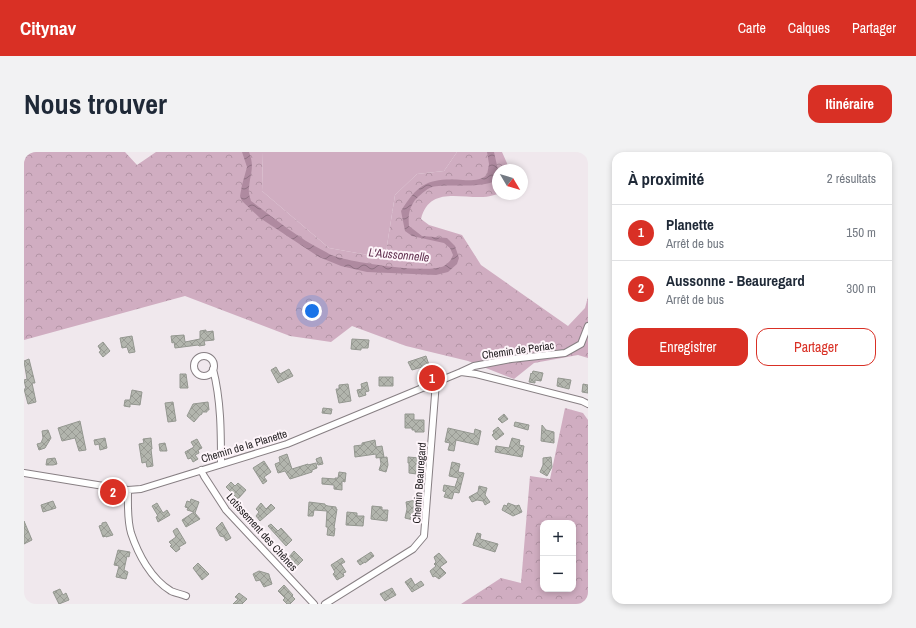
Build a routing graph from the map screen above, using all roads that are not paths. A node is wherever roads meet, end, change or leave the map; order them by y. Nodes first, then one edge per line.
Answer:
1 (588, 326) edge
2 (213, 369) dead end
3 (461, 372) junction
4 (436, 382) junction
5 (588, 404) edge
6 (221, 464) junction
7 (201, 470) junction
8 (24, 473) edge
9 (128, 490) junction
10 (186, 596) dead end
11 (314, 604) edge
12 (325, 604) edge

1 - 3 street, Chemin de Periac
2 - 6 street
3 - 4 street, Chemin de la Planette
3 - 5 street
4 - 6 street, Chemin de la Planette
4 - 12 street, Chemin Beauregard
6 - 7 street, Chemin de la Planette
7 - 9 street, Chemin de la Planette
7 - 11 street, Lotissement des Chênes
8 - 9 street, Chemin de la Planette
9 - 10 street

